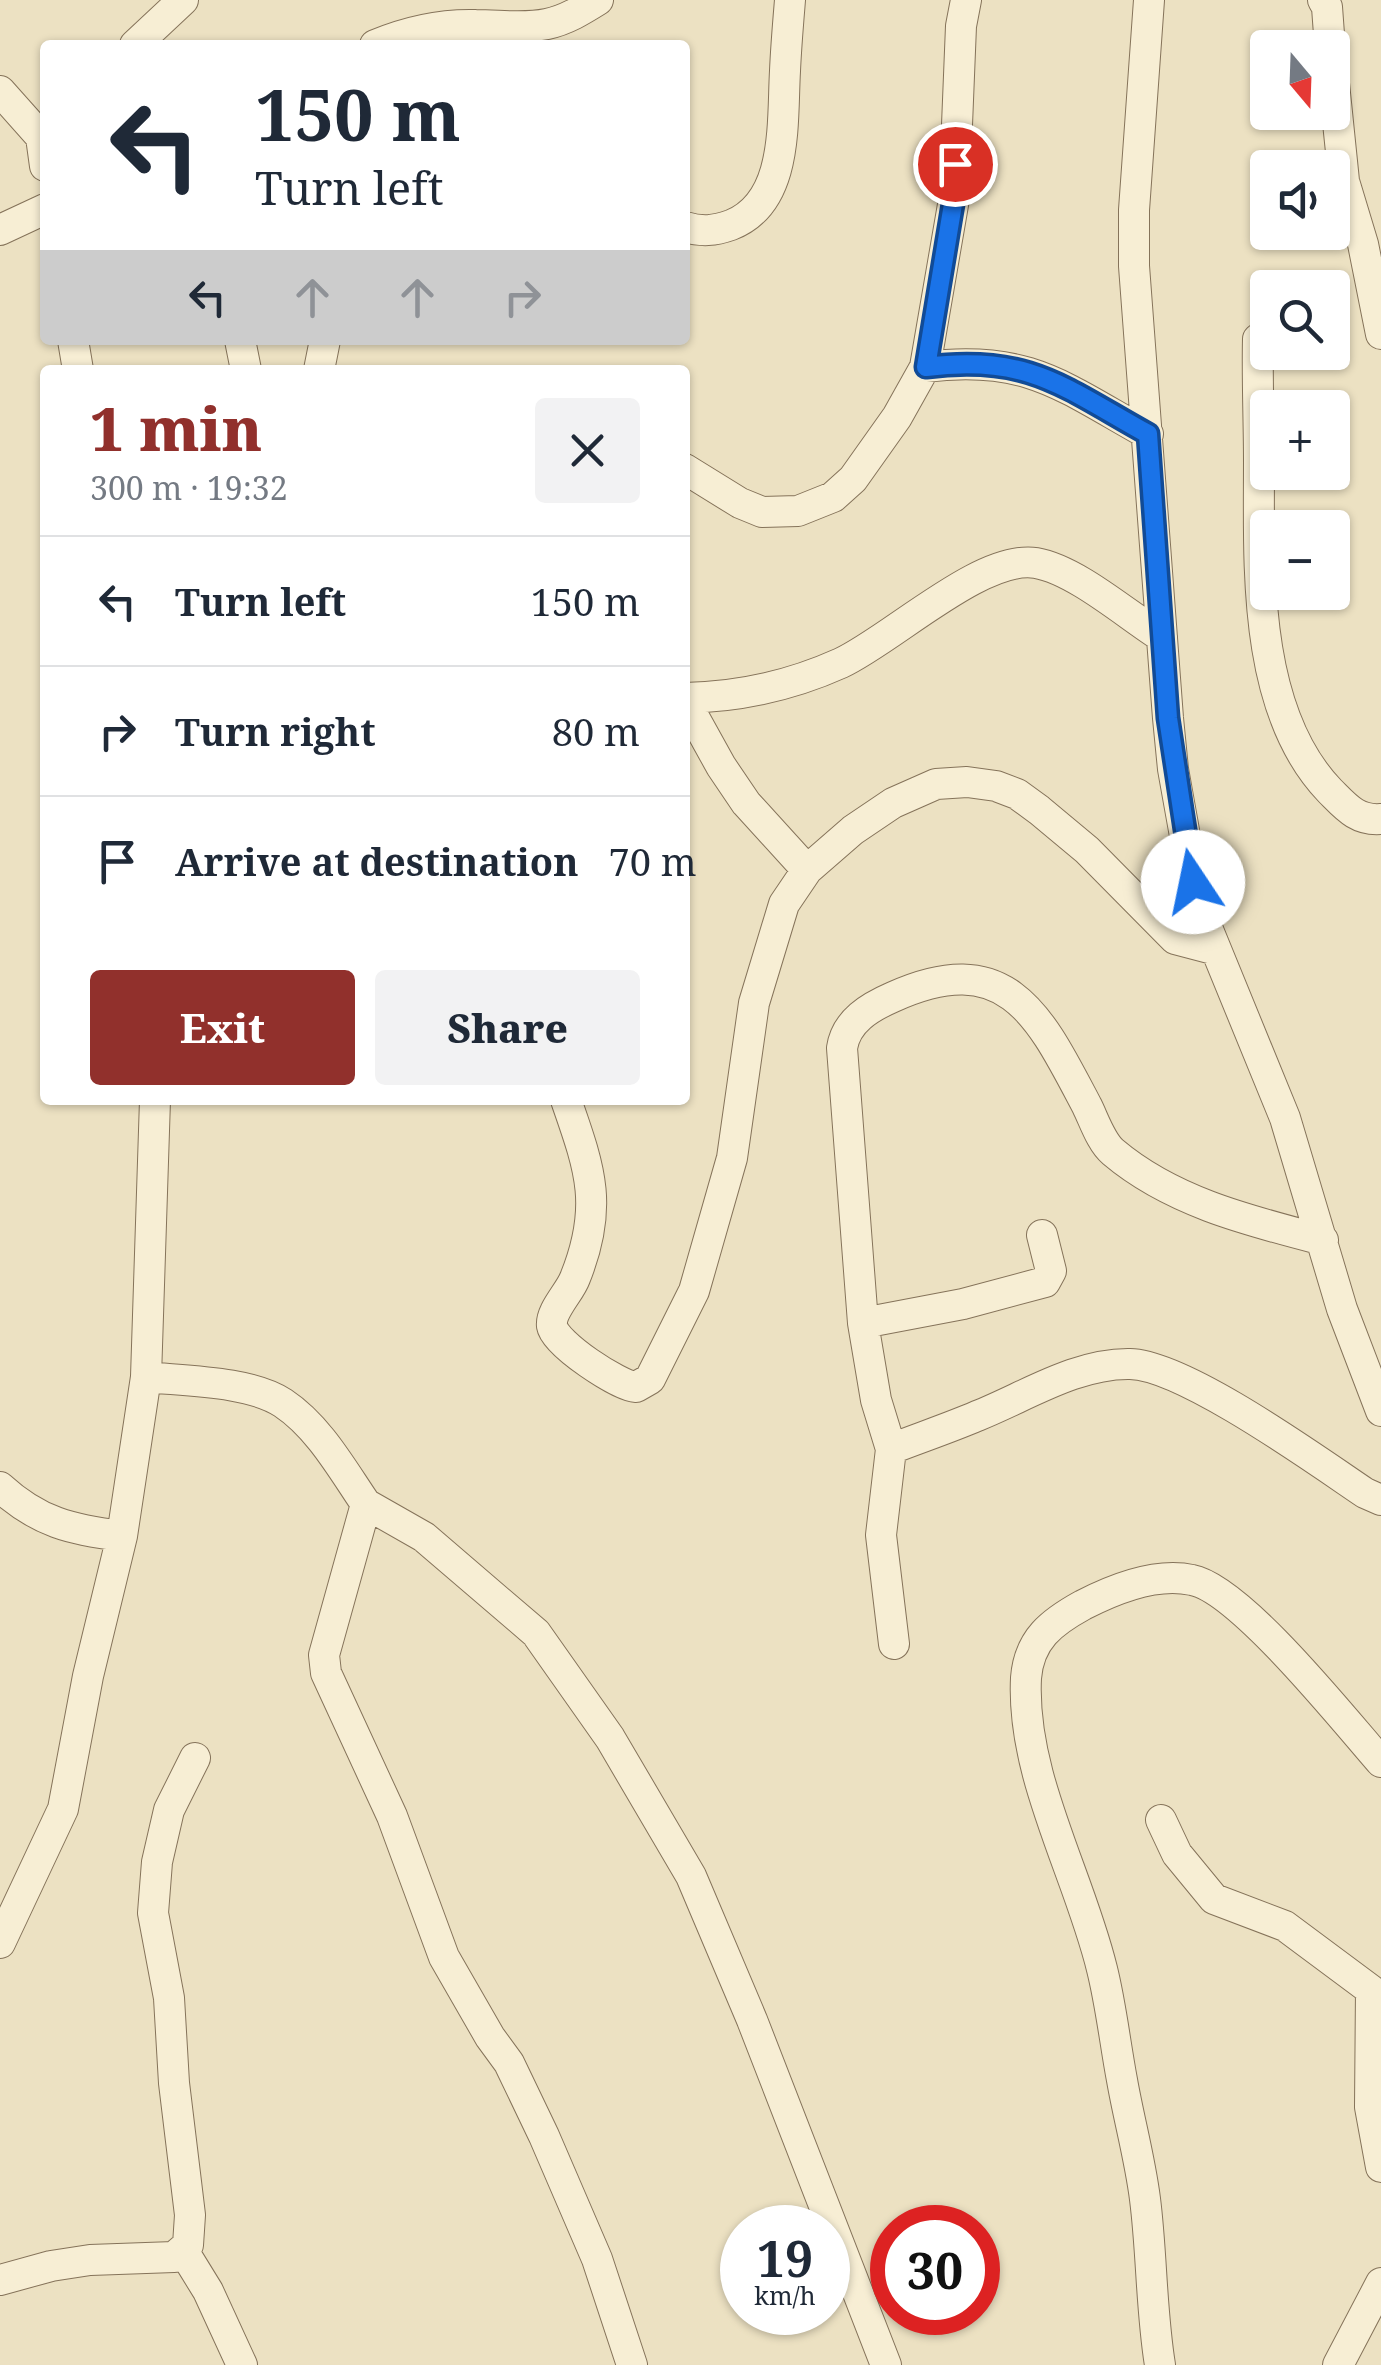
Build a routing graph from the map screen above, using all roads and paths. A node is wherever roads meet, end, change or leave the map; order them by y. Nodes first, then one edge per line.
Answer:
1 (183, 0) edge
2 (598, 0) edge
3 (790, 0) edge
4 (966, 0) edge
5 (1149, 0) edge
6 (1327, 2) edge
7 (1329, 30) edge
8 (140, 40) edge
9 (393, 40) edge
10 (0, 91) edge
11 (1339, 130) edge
12 (40, 140) edge
13 (40, 211) edge
14 (690, 228) edge
15 (0, 230) edge
16 (1381, 334) edge
17 (926, 367) junction
18 (1258, 370) edge
19 (1148, 434) junction
20 (690, 472) edge
21 (1162, 637) junction
22 (690, 700) edge
23 (690, 709) edge
24 (1381, 819) edge
25 (808, 870) junction
26 (1214, 949) junction
27 (155, 1105) edge
28 (568, 1105) edge
29 (1042, 1234) dead end
30 (1323, 1240) junction
31 (864, 1324) junction
32 (146, 1377) junction
33 (1381, 1411) edge
34 (890, 1448) junction
35 (0, 1488) edge
36 (1381, 1500) edge
37 (366, 1504) junction
38 (122, 1536) junction
39 (894, 1644) dead end
40 (195, 1758) dead end
41 (1381, 1762) edge
42 (1161, 1820) dead end
43 (0, 1943) edge
44 (1376, 1994) edge
45 (1381, 2167) edge
46 (184, 2252) junction
47 (0, 2280) edge
48 (1381, 2283) edge
49 (242, 2365) edge
50 (632, 2365) edge
51 (886, 2365) edge
52 (1160, 2365) edge
53 (1338, 2365) edge

1 - 8 street
2 - 9 street
3 - 14 street
4 - 17 street
5 - 19 street
6 - 7 street
10 - 12 street
11 - 16 street
13 - 15 street
17 - 19 street
17 - 20 street
18 - 24 street
19 - 21 street
21 - 22 street
21 - 26 street
23 - 25 street
25 - 26 street
25 - 28 street
26 - 30 street
27 - 32 street
29 - 31 street
30 - 31 street
30 - 33 street
31 - 34 street
32 - 37 street
32 - 38 street
34 - 36 street
34 - 39 street
35 - 38 street
37 - 50 street
37 - 51 street
38 - 43 street
40 - 46 street
41 - 52 street
42 - 44 street
44 - 45 street
46 - 47 street
46 - 49 street
48 - 53 street

